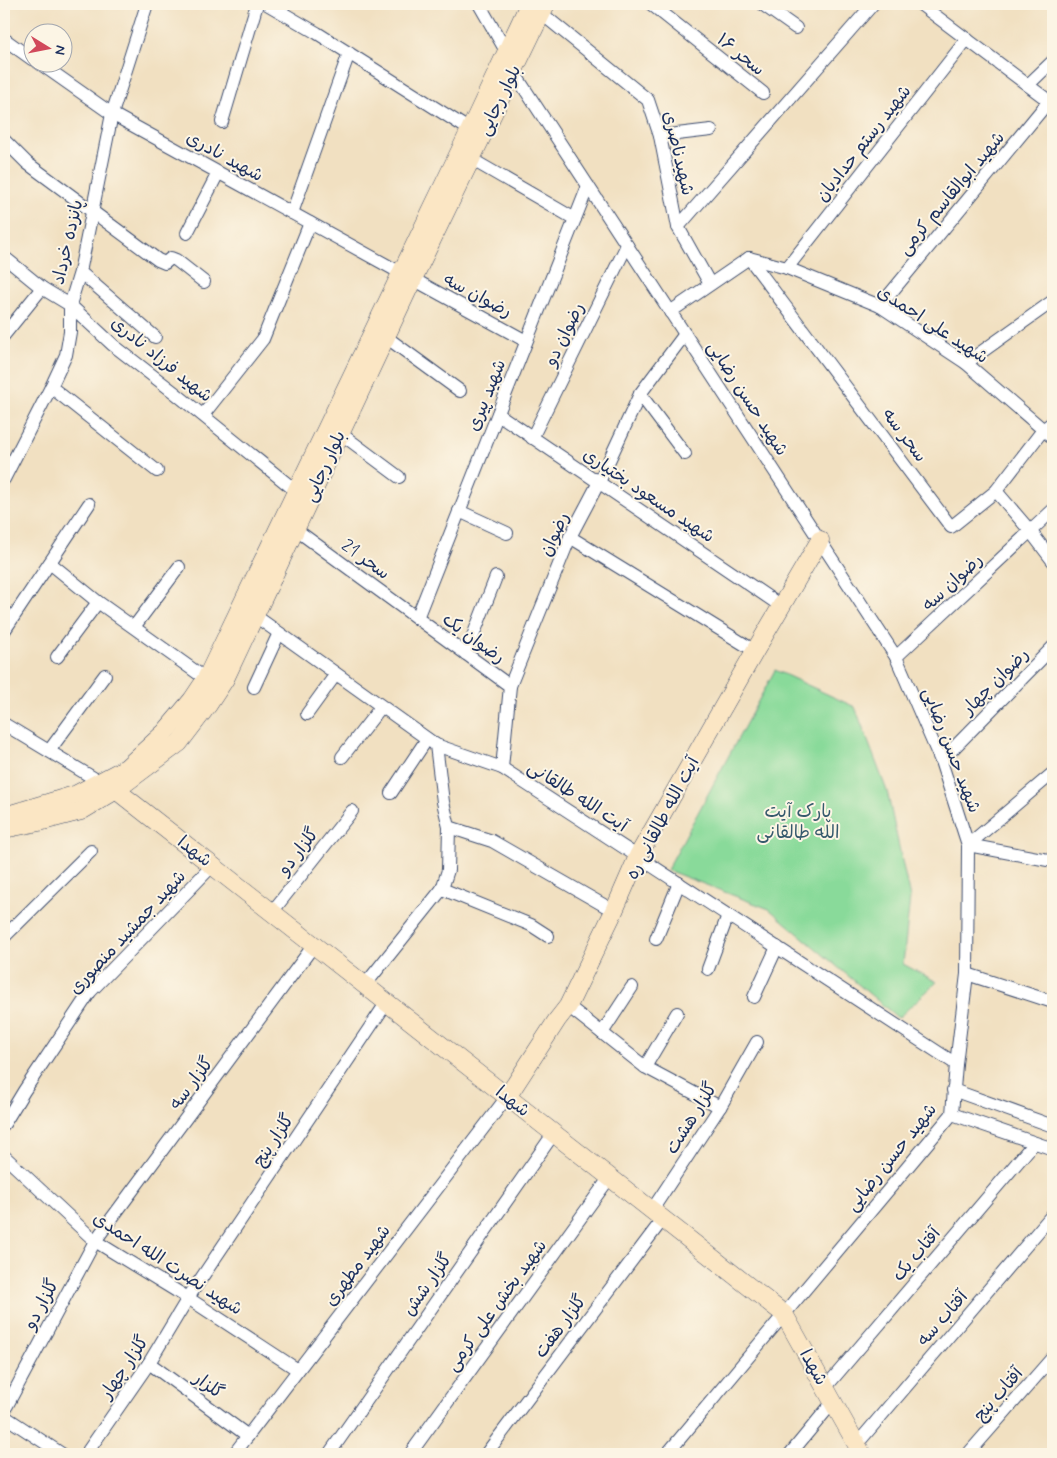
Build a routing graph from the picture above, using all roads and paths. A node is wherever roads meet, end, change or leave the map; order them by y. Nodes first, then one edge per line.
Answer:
1 (147, 4) edge
2 (257, 4) edge
3 (267, 4) edge
4 (479, 4) edge
5 (651, 4) edge
6 (762, 4) edge
7 (920, 4) edge
8 (865, 6) edge
9 (539, 7) edge
10 (796, 28) dead end
11 (4, 39) edge
12 (967, 39) junction
13 (506, 51) junction
14 (22, 52) edge
15 (349, 53) junction
16 (1053, 61) edge
17 (513, 71) junction
18 (52, 72) edge
19 (1028, 85) junction
20 (763, 93) dead end
21 (1051, 103) edge
22 (112, 114) junction
23 (222, 122) dead end
24 (470, 130) junction
25 (711, 130) dead end
26 (660, 136) junction
27 (4, 140) edge
28 (471, 159) junction
29 (218, 173) junction
30 (588, 186) junction
31 (93, 212) junction
32 (292, 213) junction
33 (575, 219) junction
34 (310, 223) junction
35 (678, 227) junction
36 (187, 233) dead end
37 (627, 245) junction
38 (4, 257) edge
39 (749, 258) junction
40 (787, 268) junction
41 (80, 272) junction
42 (407, 276) junction
43 (204, 282) dead end
44 (710, 284) junction
45 (42, 288) junction
46 (1053, 301) edge
47 (70, 306) junction
48 (880, 306) junction
49 (670, 312) junction
50 (685, 334) junction
51 (4, 335) edge
52 (155, 337) dead end
53 (386, 337) junction
54 (526, 341) junction
55 (966, 363) junction
56 (51, 387) junction
57 (460, 391) dead end
58 (640, 394) junction
59 (498, 414) junction
60 (203, 415) junction
61 (1048, 426) edge
62 (340, 433) junction
63 (532, 438) junction
64 (1053, 438) edge
65 (685, 454) dead end
66 (157, 471) dead end
67 (399, 476) dead end
68 (4, 479) edge
69 (599, 482) junction
70 (296, 491) junction
71 (996, 491) junction
72 (89, 504) dead end
73 (1053, 510) edge
74 (459, 511) junction
75 (295, 529) junction
76 (1030, 532) junction
77 (507, 533) dead end
78 (570, 537) junction
79 (820, 540) junction
80 (1053, 561) edge
81 (50, 563) junction
82 (179, 567) dead end
83 (496, 577) dead end
84 (98, 602) junction
85 (781, 606) junction
86 (254, 615) junction
87 (417, 618) junction
88 (134, 626) junction
89 (4, 631) edge
90 (279, 633) junction
91 (1053, 647) edge
92 (755, 651) junction
93 (466, 654) junction
94 (57, 657) dead end
95 (896, 657) junction
96 (336, 674) junction
97 (105, 675) dead end
98 (206, 679) junction
99 (510, 686) junction
100 (254, 687) dead end
101 (381, 707) junction
102 (307, 714) dead end
103 (4, 724) edge
104 (431, 742) junction
105 (49, 751) junction
106 (342, 757) dead end
107 (941, 760) junction
108 (502, 768) junction
109 (1053, 773) edge
110 (108, 786) junction
111 (391, 792) dead end
112 (352, 811) dead end
113 (4, 816) edge
114 (449, 826) junction
115 (4, 829) edge
116 (968, 845) junction
117 (91, 851) dead end
118 (638, 856) junction
119 (1053, 861) edge
120 (212, 866) junction
121 (679, 883) junction
122 (442, 889) junction
123 (614, 911) junction
124 (272, 912) junction
125 (728, 915) junction
126 (548, 936) dead end
127 (4, 937) edge
128 (656, 939) dead end
129 (314, 946) junction
130 (777, 947) junction
131 (708, 969) dead end
132 (967, 974) junction
133 (366, 985) junction
134 (632, 987) dead end
135 (754, 997) dead end
136 (387, 1002) junction
137 (1053, 1002) edge
138 (568, 1006) junction
139 (676, 1013) dead end
140 (602, 1033) junction
141 (757, 1042) dead end
142 (956, 1064) junction
143 (645, 1067) junction
144 (953, 1090) junction
145 (507, 1097) junction
146 (720, 1107) junction
147 (952, 1114) junction
148 (4, 1124) edge
149 (1053, 1126) edge
150 (554, 1134) junction
151 (1034, 1143) junction
152 (1053, 1149) edge
153 (4, 1156) edge
154 (610, 1177) junction
155 (1053, 1214) edge
156 (658, 1215) junction
157 (95, 1241) junction
158 (188, 1298) junction
159 (784, 1314) junction
160 (1053, 1357) edge
161 (149, 1363) junction
162 (298, 1370) junction
163 (829, 1395) junction
164 (4, 1411) edge
165 (4, 1416) edge
166 (248, 1436) junction
167 (860, 1449) edge
168 (62, 1454) edge
169 (86, 1454) edge
170 (234, 1454) edge
171 (329, 1454) edge
172 (410, 1454) edge
173 (486, 1454) edge
174 (667, 1454) edge
175 (790, 1454) edge
176 (968, 1454) edge

1 - 22 street, پانزده خرداد
2 - 23 street
3 - 15 street
4 - 13 street
5 - 20 street, سحر ۱۶
6 - 10 street
7 - 12 street
8 - 35 street
9 - 13 main road, بلوار رجایی
9 - 17 main road, بلوار رجایی
9 - 26 street, شهیدناصری
11 - 14 street
12 - 19 street
12 - 40 street, شهید رستم حدادیان
13 - 24 main road, بلوار رجایی
15 - 24 street
15 - 32 street
16 - 19 street
17 - 28 main road, بلوار رجایی
17 - 30 street, شهید حسن رضایی
18 - 22 street, شهید نادری
19 - 21 street
21 - 48 street, شهید ابوالقاسم کرمی
22 - 29 street, شهید نادری
22 - 31 street, پانزده خرداد
24 - 42 main road, بلوار رجایی
25 - 26 street
26 - 35 street, شهیدناصری
27 - 31 street
28 - 33 street
28 - 42 main road, بلوار رجایی
29 - 32 street, شهید نادری
29 - 36 street
30 - 33 street, شهید پیری
30 - 37 street, شهید حسن رضایی
31 - 41 street, پانزده خرداد
31 - 43 street
32 - 34 street, شهید نادری
33 - 54 street, شهید پیری
34 - 42 street, شهید نادری
34 - 60 street
35 - 44 street, شهیدناصری
37 - 49 street, شهید حسن رضایی
37 - 63 street, رضوان دو
38 - 45 street, شهید فرزاد نادری
39 - 40 street, شهید علی احمدی
39 - 44 street
39 - 71 street, سحر سه
40 - 48 street, شهید علی احمدی
41 - 47 street, پانزده خرداد
41 - 52 street
42 - 53 main road, بلوار رجایی
42 - 54 street, رضوان سه
42 - 70 main road, بلوار رجایی
44 - 49 street
45 - 47 street, شهید فرزاد نادری
45 - 51 street
46 - 55 street
47 - 56 street, پانزده خرداد
47 - 60 street, شهید فرزاد نادری
48 - 55 street, شهید علی احمدی
49 - 50 street, شهید حسن رضایی
50 - 58 street, رضوان
50 - 79 street, شهید حسن رضایی
53 - 57 street
53 - 62 main road, بلوار رجایی
54 - 59 street, شهید پیری
55 - 61 street, شهید علی احمدی
56 - 66 street
56 - 68 street, پانزده خرداد
58 - 65 street
58 - 69 street, رضوان
59 - 63 street, شهید مسعود بختیاری
59 - 74 street, شهید پیری
60 - 70 street, شهید فرزاد نادری
61 - 64 street, شهید علی احمدی
61 - 71 street, سحر سه
62 - 67 street
62 - 75 main road, بلوار رجایی
63 - 69 street, شهید مسعود بختیاری
69 - 78 street, رضوان
69 - 85 street, شهید مسعود بختیاری
70 - 98 main road, بلوار رجایی
71 - 76 street
72 - 81 street
73 - 76 street, رضوان سه
74 - 77 street
74 - 87 street, شهید پیری
75 - 86 main road, بلوار رجایی
75 - 87 street, سحر 21
76 - 80 street
76 - 95 street, رضوان سه
78 - 92 street
78 - 99 street, رضوان
79 - 85 main road, آیت الله طالقانی ره
79 - 95 street, شهید حسن رضایی
81 - 84 street
81 - 89 street
82 - 88 street
83 - 93 street
84 - 88 street
84 - 94 street
85 - 92 main road, آیت الله طالقانی ره
86 - 90 street, آیت الله طالقانی
86 - 110 main road, بلوار رجایی
87 - 93 street, رضوان یک
88 - 98 street
90 - 96 street, آیت الله طالقانی
90 - 100 street
91 - 107 street, رضوان چهار
92 - 118 main road, آیت الله طالقانی ره
93 - 99 street, رضوان یک
95 - 107 street, شهید حسن رضایی
96 - 101 street, آیت الله طالقانی
96 - 102 street
97 - 105 street
98 - 110 main road, بلوار رجایی
99 - 108 street, رضوان
101 - 104 street, آیت الله طالقانی
101 - 106 street
103 - 105 street
104 - 108 street, آیت الله طالقانی
104 - 111 street
104 - 114 street
105 - 110 street
107 - 116 street, شهید حسن رضایی
108 - 118 street, آیت الله طالقانی
109 - 116 street
110 - 113 main road, بلوار رجایی
110 - 115 main road, بلوار رجایی
110 - 120 main road, شهدا
112 - 124 street, گلزار دو
114 - 122 street
114 - 123 street
116 - 119 street
116 - 132 street, شهید حسن رضایی
117 - 127 street
118 - 121 street, آیت الله طالقانی
118 - 123 main road, آیت الله طالقانی ره
120 - 124 main road, شهدا
120 - 148 street, شهید جمشید منصوری
121 - 125 street, آیت الله طالقانی
121 - 128 street
122 - 126 street
122 - 133 street
123 - 138 main road, آیت الله طالقانی ره
124 - 129 main road, شهدا
125 - 130 street, آیت الله طالقانی
125 - 131 street
129 - 133 main road, شهدا
129 - 157 street, گلزار سه
130 - 135 street
130 - 142 street, آیت الله طالقانی
132 - 137 street
132 - 142 street, شهید حسن رضایی
133 - 136 main road, شهدا
134 - 140 street
136 - 145 main road, شهدا
136 - 158 street, گلزار پنج
138 - 140 street
138 - 145 main road, آیت الله طالقانی ره
139 - 143 street
140 - 143 street
141 - 146 street, گلزار هشت
142 - 144 street, شهید حسن رضایی
143 - 146 street
144 - 147 street, شهید حسن رضایی
144 - 149 street
145 - 150 main road, شهدا
145 - 162 street, شهید مطهری
146 - 156 street, گلزار هشت
147 - 151 street
147 - 159 street, شهید حسن رضایی
150 - 154 main road, شهدا
150 - 171 street, گلزار شش
151 - 152 street
151 - 163 street, آفتاب یک
153 - 157 street, شهید نصرت الله احمدی
154 - 156 main road, شهدا
154 - 172 street, شهید بخش علی کرمی
155 - 167 street, آفتاب سه
156 - 159 main road, شهدا
156 - 173 street, گلزار هفت
157 - 158 street, شهید نصرت الله احمدی
157 - 164 street, گلزار دو
158 - 161 street, گلزار چهار
158 - 162 street, شهید نصرت الله احمدی
159 - 163 main road, شهدا
159 - 174 street, شهید حسن رضایی
160 - 176 street, آفتاب پنج
161 - 166 street, گلزار
161 - 169 street, گلزار چهار
162 - 166 street, شهید مطهری
163 - 167 main road, شهدا
163 - 175 street, آفتاب یک
165 - 168 street
166 - 170 street, شهید مطهری

